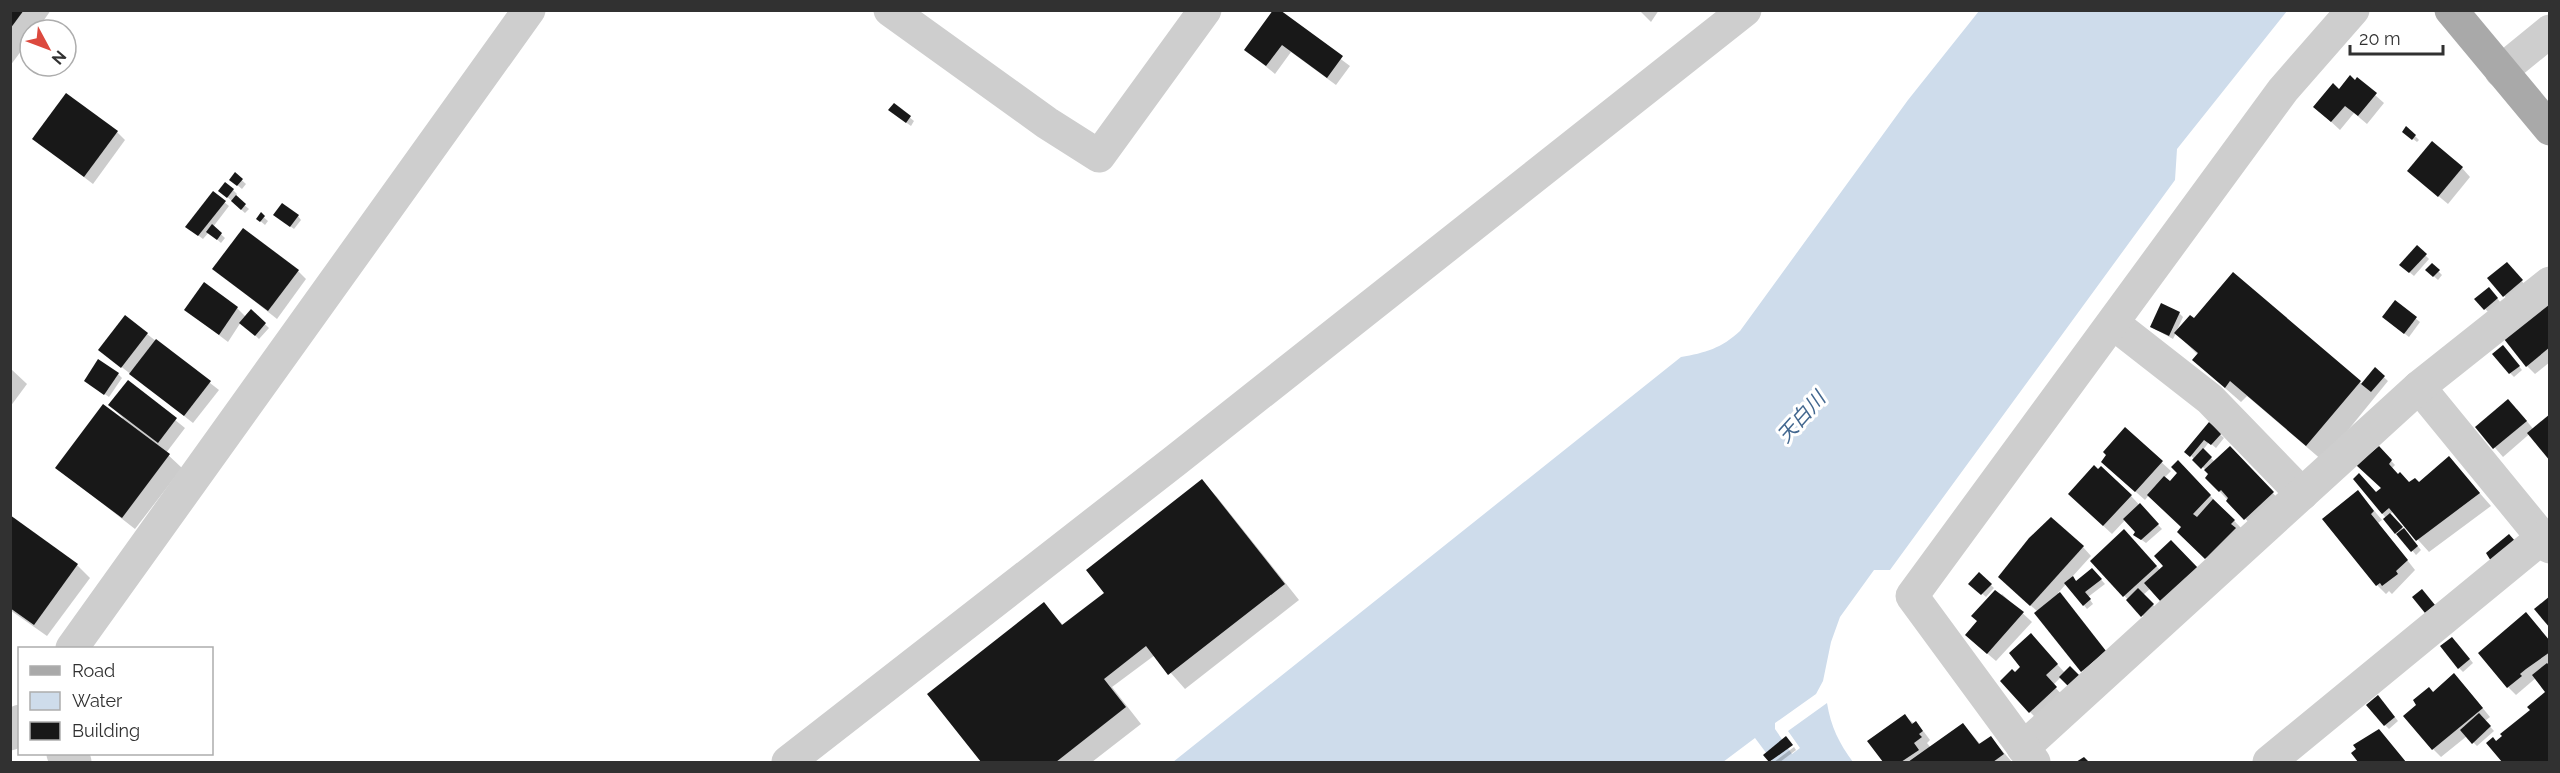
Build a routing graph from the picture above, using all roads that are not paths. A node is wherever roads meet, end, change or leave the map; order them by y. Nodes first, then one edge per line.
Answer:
1 (529, 10) edge
2 (891, 10) edge
3 (1205, 10) edge
4 (1745, 10) edge
5 (2353, 10) edge
6 (2451, 10) edge
7 (2550, 31) edge
8 (2501, 71) junction
9 (2550, 129) edge
10 (2550, 283) edge
11 (2114, 324) junction
12 (2419, 387) junction
13 (2302, 494) junction
14 (2546, 542) edge
15 (73, 647) edge
16 (2029, 755) edge
17 (788, 762) edge
18 (2269, 762) edge

1 - 15 street
2 - 3 street
4 - 17 street
5 - 11 street
6 - 8 main road
7 - 8 street
8 - 9 main road
10 - 12 street
11 - 13 street
11 - 16 street
12 - 13 street
12 - 14 street
13 - 16 street
14 - 18 street

